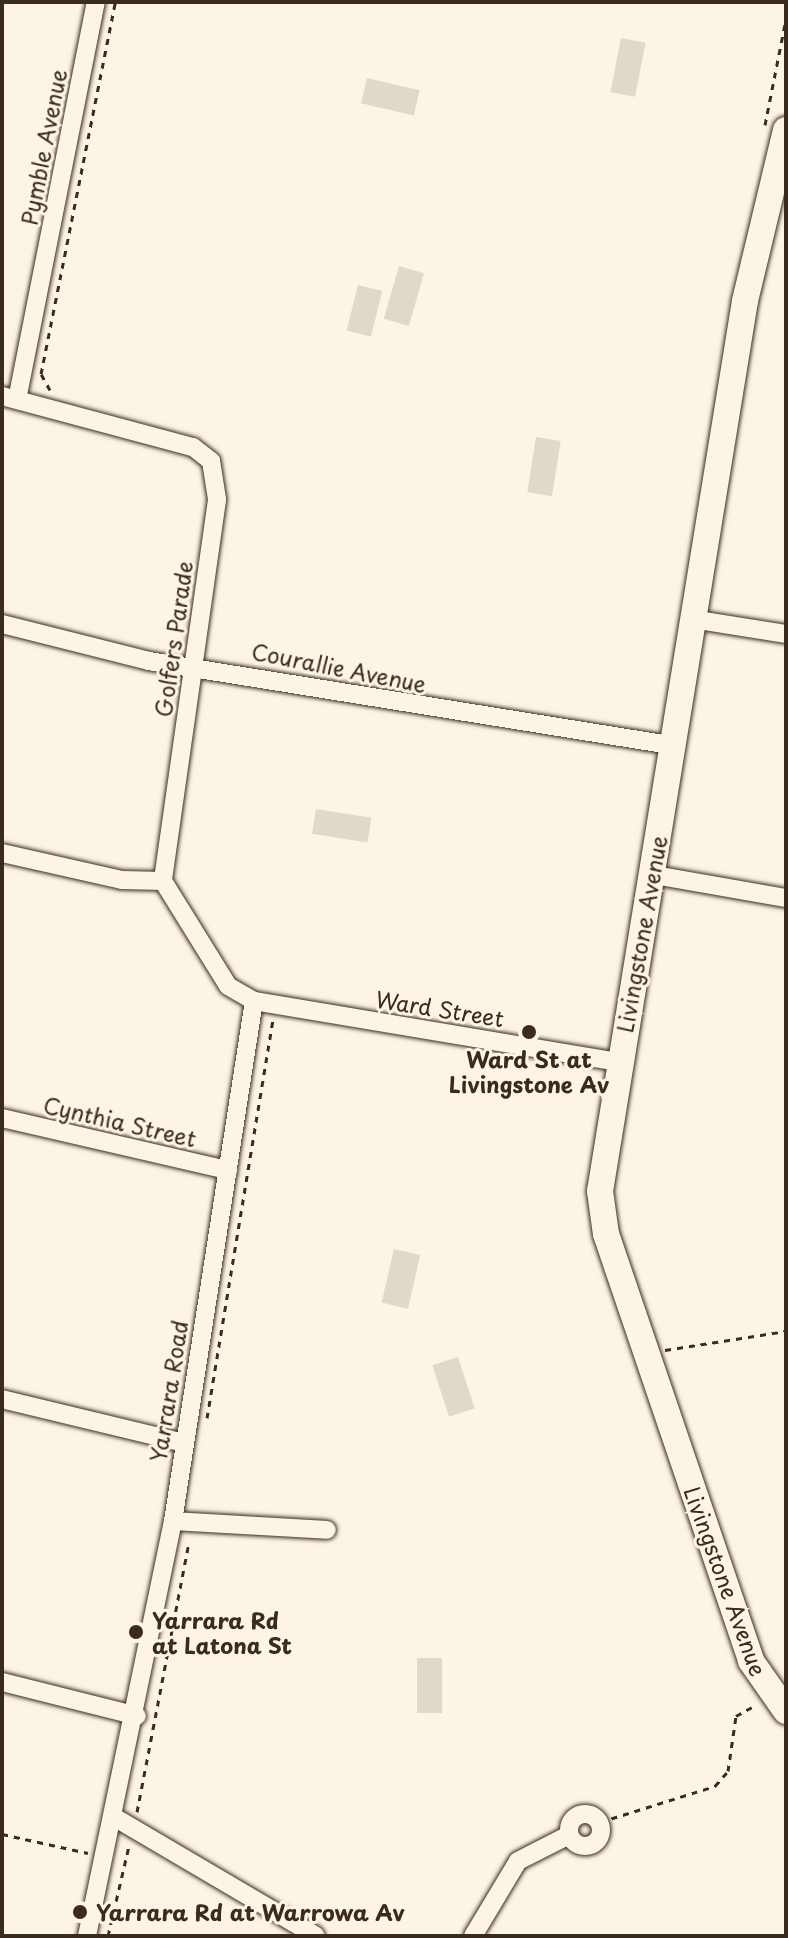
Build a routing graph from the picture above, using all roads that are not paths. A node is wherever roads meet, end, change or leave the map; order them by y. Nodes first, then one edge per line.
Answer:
1 (96, 2) edge
2 (786, 130) edge
3 (10, 395) edge
4 (692, 619) junction
5 (2, 624) edge
6 (786, 634) edge
7 (193, 663) junction
8 (670, 745) junction
9 (2, 853) edge
10 (654, 875) junction
11 (163, 881) junction
12 (786, 898) edge
13 (254, 1001) junction
14 (619, 1062) junction
15 (2, 1118) edge
16 (228, 1170) junction
17 (2, 1399) edge
18 (184, 1443) junction
19 (173, 1521) junction
20 (327, 1530) dead end
21 (2, 1682) edge
22 (786, 1711) edge
23 (137, 1716) junction
24 (114, 1817) junction
25 (600, 1822) road end
26 (87, 1936) edge
27 (316, 1936) edge
28 (473, 1936) edge

1 - 3 street, Pymble Avenue
2 - 4 street, Livingstone Avenue
3 - 7 street, Golfers Parade
4 - 6 street
4 - 8 street, Livingstone Avenue
5 - 7 street, Courallie Avenue
7 - 8 street, Courallie Avenue
7 - 11 street, Golfers Parade
8 - 10 street, Livingstone Avenue
9 - 11 street
10 - 12 street
10 - 14 street, Livingstone Avenue
11 - 13 street
13 - 14 street, Ward Street
13 - 16 street, Yarrara Road
14 - 22 street, Livingstone Avenue
15 - 16 street, Cynthia Street
16 - 18 street, Yarrara Road
17 - 18 street
18 - 19 street, Yarrara Road
19 - 20 street
19 - 23 street, Yarrara Road
21 - 23 street
23 - 24 street, Yarrara Road
24 - 26 street, Yarrara Road
24 - 27 street
25 - 28 street

